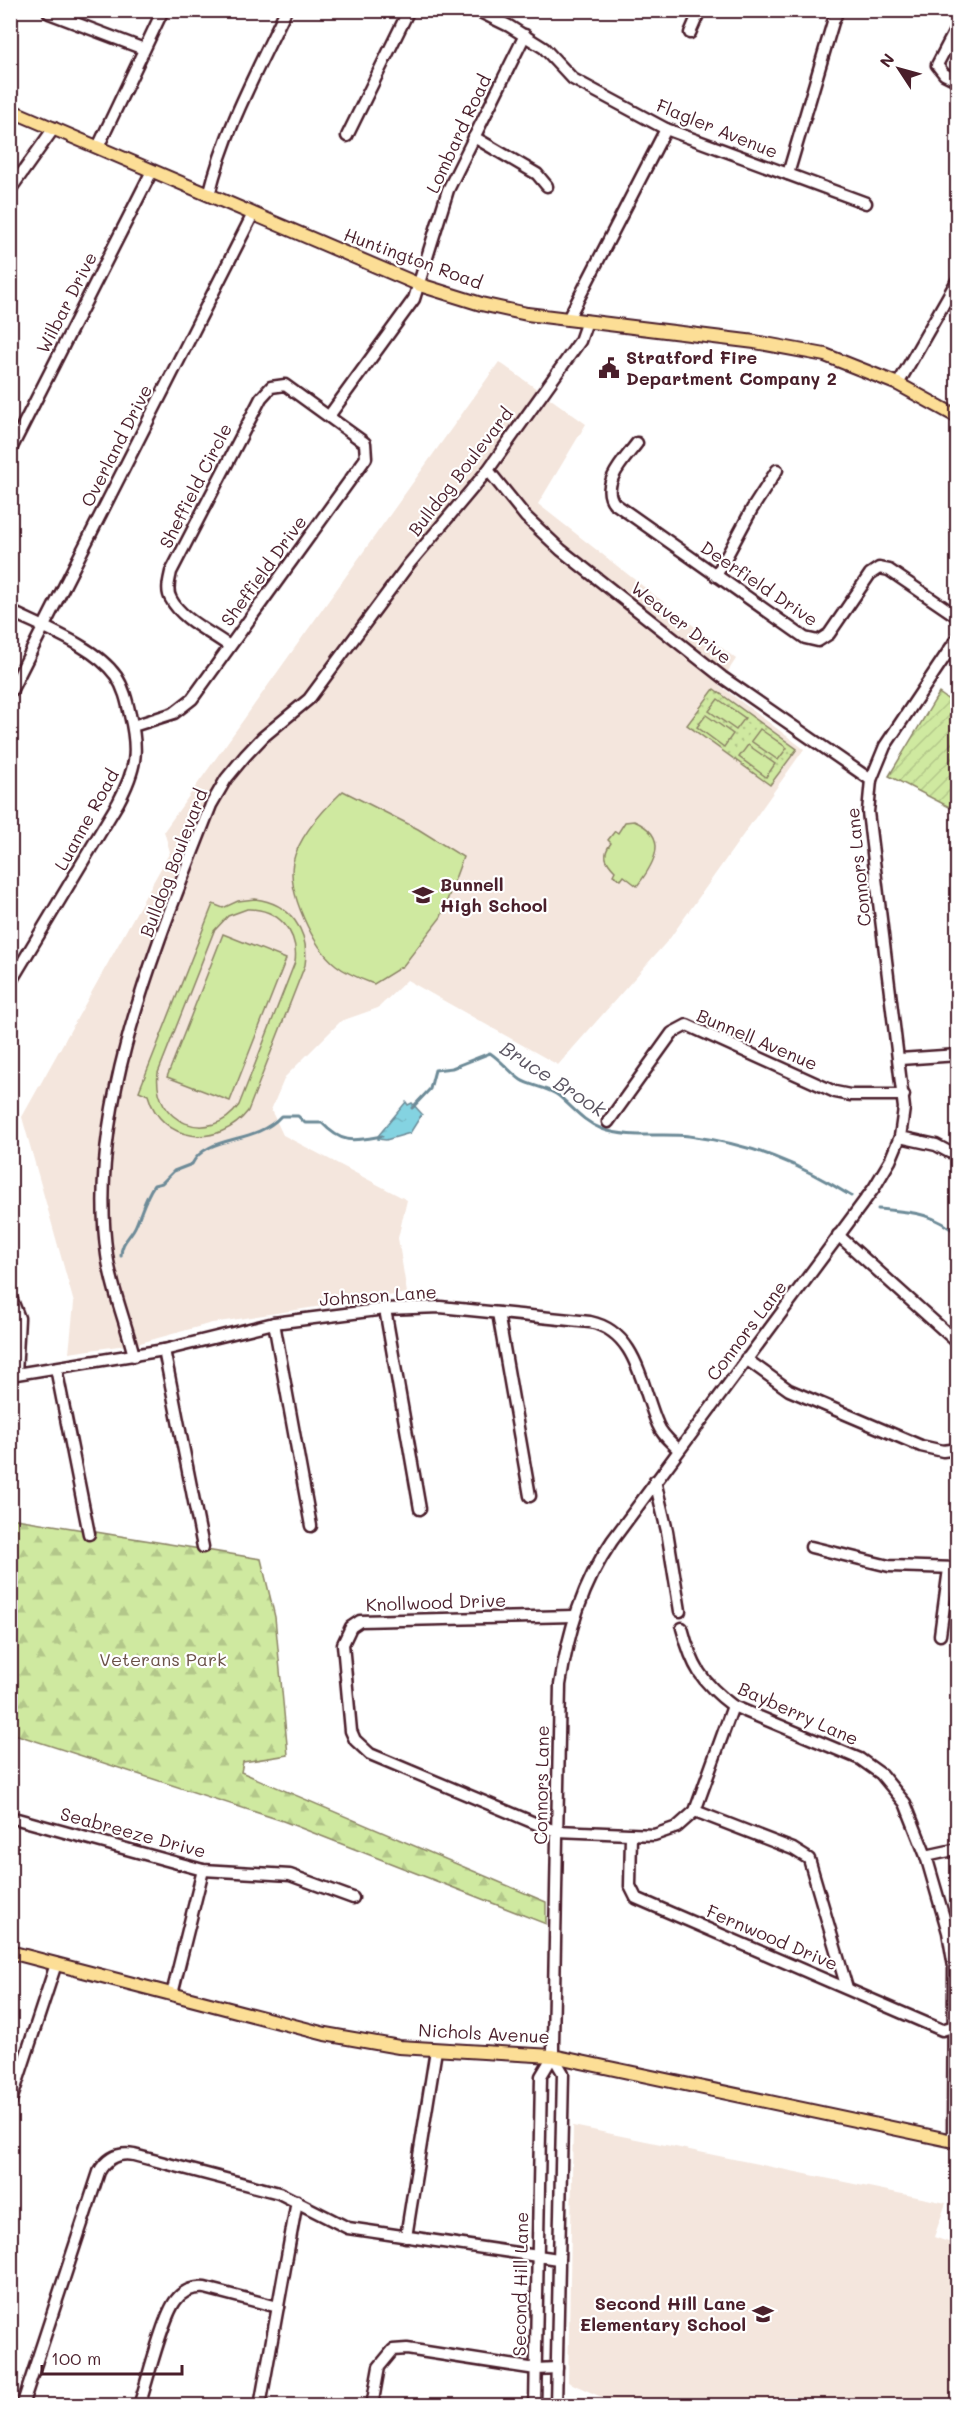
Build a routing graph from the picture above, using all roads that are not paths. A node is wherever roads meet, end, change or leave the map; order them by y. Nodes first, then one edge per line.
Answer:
1 (163, 10) edge
2 (286, 10) edge
3 (409, 10) edge
4 (476, 10) edge
5 (700, 10) edge
6 (838, 10) edge
7 (49, 13) dead end
8 (957, 25) edge
9 (690, 33) dead end
10 (525, 34) junction
11 (144, 49) junction
12 (957, 81) edge
13 (10, 110) edge
14 (54, 128) junction
15 (666, 129) junction
16 (347, 136) dead end
17 (474, 137) junction
18 (98, 147) junction
19 (152, 171) junction
20 (788, 174) junction
21 (547, 186) dead end
22 (10, 190) edge
23 (209, 195) junction
24 (866, 203) dead end
25 (252, 214) junction
26 (957, 279) edge
27 (420, 285) junction
28 (568, 319) junction
29 (587, 321) junction
30 (898, 384) junction
31 (329, 416) junction
32 (957, 417) edge
33 (637, 443) dead end
34 (10, 451) edge
35 (488, 470) junction
36 (777, 470) dead end
37 (716, 576) junction
38 (10, 611) edge
39 (957, 617) edge
40 (44, 628) junction
41 (957, 637) edge
42 (230, 646) junction
43 (10, 693) edge
44 (133, 726) junction
45 (871, 780) junction
46 (10, 983) edge
47 (957, 1056) edge
48 (900, 1059) junction
49 (904, 1095) junction
50 (608, 1122) dead end
51 (900, 1137) junction
52 (949, 1152) dead end
53 (838, 1235) junction
54 (10, 1295) edge
55 (385, 1309) junction
56 (498, 1313) junction
57 (274, 1323) junction
58 (957, 1343) edge
59 (165, 1350) junction
60 (135, 1356) junction
61 (746, 1359) junction
62 (56, 1368) junction
63 (13, 1374) edge
64 (957, 1449) edge
65 (678, 1450) junction
66 (655, 1481) junction
67 (530, 1496) dead end
68 (420, 1509) dead end
69 (311, 1526) dead end
70 (89, 1534) dead end
71 (203, 1547) dead end
72 (811, 1547) dead end
73 (953, 1568) edge
74 (680, 1611) dead end
75 (574, 1616) junction
76 (682, 1628) dead end
77 (940, 1635) dead end
78 (733, 1706) junction
79 (695, 1811) junction
80 (10, 1817) edge
81 (557, 1831) junction
82 (631, 1835) junction
83 (957, 1849) edge
84 (926, 1856) junction
85 (203, 1870) junction
86 (353, 1898) dead end
87 (10, 1952) edge
88 (56, 1964) junction
89 (847, 1988) junction
90 (172, 1994) junction
91 (956, 2025) edge
92 (436, 2050) junction
93 (553, 2056) junction
94 (10, 2103) edge
95 (955, 2141) edge
96 (540, 2164) junction
97 (562, 2165) junction
98 (297, 2201) junction
99 (406, 2237) junction
100 (538, 2258) junction
101 (558, 2259) junction
102 (278, 2307) junction
103 (557, 2368) junction
104 (536, 2369) junction
105 (22, 2406) edge
106 (139, 2406) edge
107 (260, 2406) edge
108 (372, 2406) edge
109 (535, 2406) edge
110 (555, 2406) edge

1 - 11 street
2 - 23 street
3 - 16 street
4 - 10 street, Flagler Avenue
5 - 9 street
6 - 20 street
7 - 11 street
8 - 12 street
10 - 15 street, Flagler Avenue
10 - 17 street, Lombard Road
11 - 18 street
13 - 14 main road, Huntington Road
14 - 18 main road, Huntington Road
14 - 22 street
15 - 20 street, Flagler Avenue
15 - 28 street
17 - 21 street
17 - 27 street, Lombard Road
18 - 19 main road, Huntington Road
19 - 23 main road, Huntington Road
19 - 34 street, Wilbar Drive
20 - 24 street, Flagler Avenue
23 - 25 main road, Huntington Road
25 - 27 main road, Huntington Road
25 - 40 street, Overland Drive
26 - 30 street
27 - 28 main road, Huntington Road
27 - 31 street, Lombard Road
28 - 29 main road, Huntington Road
29 - 30 main road, Huntington Road
29 - 35 street, Bulldog Boulevard
30 - 32 main road, Huntington Road
31 - 42 street, Sheffield Drive
31 - 42 street, Sheffield Circle
33 - 37 street, Deerfield Drive
35 - 45 street, Weaver Drive
35 - 60 street, Bulldog Boulevard
36 - 37 street
37 - 39 street, Deerfield Drive
38 - 40 street, Luanne Road
40 - 43 street, Overland Drive
40 - 44 street, Luanne Road
41 - 45 street, Connors Lane
42 - 44 street, Sheffield Drive
44 - 46 street, Luanne Road
45 - 48 street, Connors Lane
47 - 48 street
48 - 49 street, Connors Lane
49 - 50 street, Bunnell Avenue
49 - 51 street, Connors Lane
51 - 52 street
51 - 53 street, Connors Lane
53 - 58 street
53 - 61 street, Connors Lane
54 - 63 street
55 - 56 street, Johnson Lane
55 - 57 street, Johnson Lane
55 - 68 street
56 - 65 street, Johnson Lane
56 - 67 street
57 - 59 street, Johnson Lane
57 - 69 street
59 - 60 street, Johnson Lane
59 - 71 street
60 - 62 street, Johnson Lane
61 - 64 street
61 - 65 street, Connors Lane
62 - 63 street, Johnson Lane
62 - 70 street
65 - 66 street, Connors Lane
66 - 74 street
66 - 75 street, Connors Lane
72 - 73 street
73 - 77 street
75 - 81 street, Connors Lane
75 - 81 street, Knollwood Drive
76 - 78 street, Bayberry Lane
78 - 79 street
78 - 84 street, Bayberry Lane
79 - 82 street, Knollwood Drive
79 - 89 street
80 - 85 street, Seabreeze Drive
81 - 82 street, Knollwood Drive
81 - 93 street, Connors Lane
82 - 89 street, Fernwood Drive
83 - 84 street
84 - 91 street, Bayberry Lane
85 - 86 street, Seabreeze Drive
85 - 90 street
87 - 88 main road, Nichols Avenue
88 - 90 main road, Nichols Avenue
88 - 94 street
89 - 91 street, Fernwood Drive
90 - 92 main road, Nichols Avenue
91 - 95 street, Bayberry Lane
92 - 93 main road, Nichols Avenue
92 - 99 street
93 - 95 main road, Nichols Avenue
93 - 96 street, Second Hill Lane
93 - 97 street, Second Hill Lane
96 - 97 street
96 - 100 street, Second Hill Lane
97 - 101 street, Second Hill Lane
98 - 99 street
98 - 102 street
98 - 105 street
99 - 100 street
100 - 101 street
100 - 104 street, Second Hill Lane
101 - 103 street, Second Hill Lane
102 - 106 street
102 - 107 street
103 - 104 street
103 - 110 street, Second Hill Lane
104 - 108 street
104 - 109 street, Second Hill Lane

